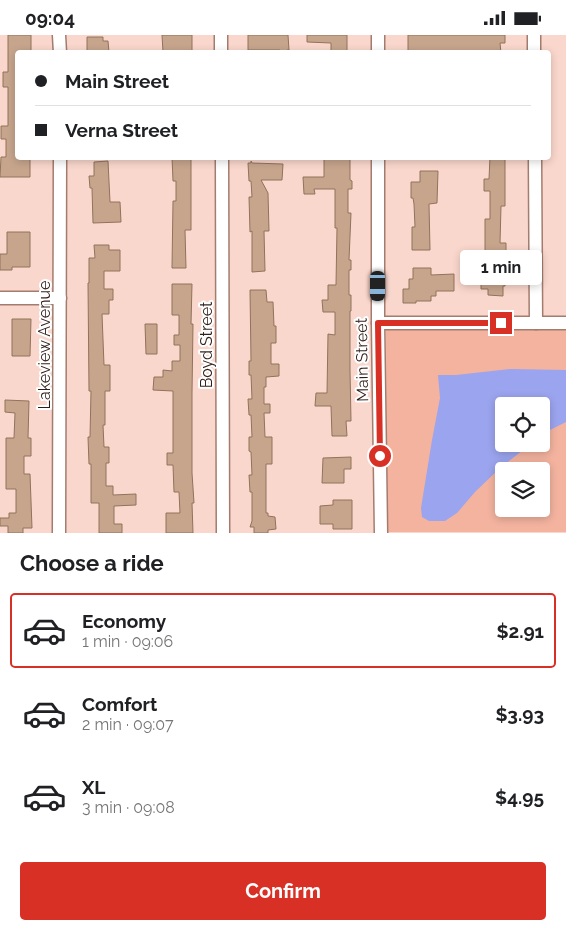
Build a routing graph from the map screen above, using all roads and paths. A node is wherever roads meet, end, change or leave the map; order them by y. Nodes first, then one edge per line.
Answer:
1 (60, 35) edge
2 (221, 35) edge
3 (378, 35) edge
4 (534, 35) edge
5 (60, 50) edge
6 (221, 50) edge
7 (378, 50) edge
8 (534, 50) edge
9 (60, 160) edge
10 (222, 160) edge
11 (378, 160) edge
12 (535, 160) edge
13 (60, 297) junction
14 (0, 298) edge
15 (378, 323) junction
16 (536, 323) junction
17 (566, 323) edge
18 (59, 533) edge
19 (223, 533) edge
20 (381, 533) edge

1 - 5 street
2 - 6 street
3 - 7 street
4 - 8 street
9 - 13 street, Lakeview Avenue
10 - 19 street, Boyd Street
11 - 15 street, Main Street
12 - 16 street
13 - 14 street
13 - 18 street, Lakeview Avenue
15 - 16 street
15 - 20 street, Main Street
16 - 17 street

